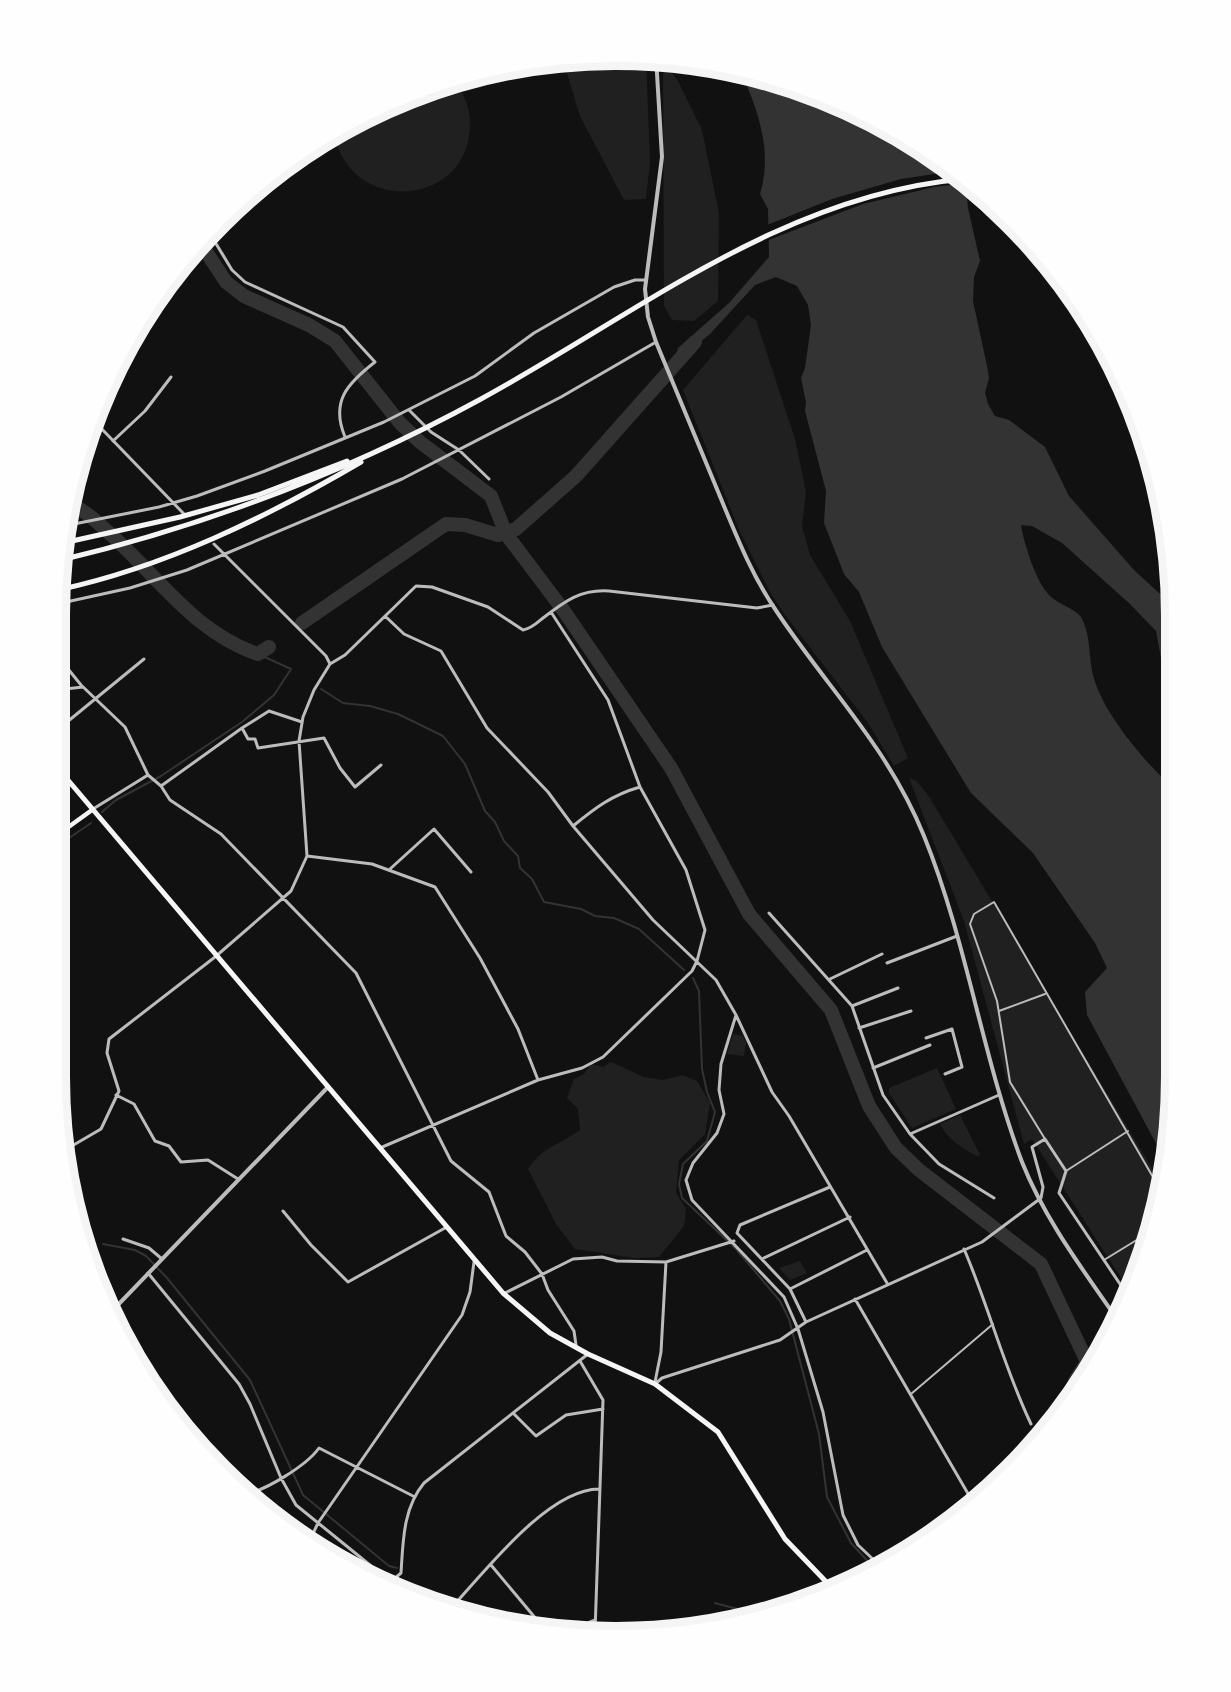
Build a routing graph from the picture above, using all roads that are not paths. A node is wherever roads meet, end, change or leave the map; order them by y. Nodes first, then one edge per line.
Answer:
1 (657, 68) edge
2 (951, 181) edge
3 (214, 240) edge
4 (645, 280) junction
5 (656, 342) junction
6 (171, 377) dead end
7 (408, 409) junction
8 (100, 427) edge
9 (345, 437) junction
10 (113, 441) junction
11 (380, 450) junction
12 (457, 451) junction
13 (489, 479) dead end
14 (174, 503) junction
15 (184, 514) dead end
16 (74, 524) edge
17 (71, 541) edge
18 (214, 544) dead end
19 (224, 556) junction
20 (69, 558) edge
21 (67, 588) edge
22 (66, 602) edge
23 (773, 605) junction
24 (552, 611) junction
25 (385, 616) junction
26 (144, 659) dead end
27 (330, 664) junction
28 (66, 666) edge
29 (83, 687) junction
30 (66, 689) edge
31 (95, 697) junction
32 (66, 722) edge
33 (302, 722) junction
34 (242, 728) junction
35 (299, 741) junction
36 (381, 765) dead end
37 (148, 775) junction
38 (66, 778) edge
39 (162, 786) junction
40 (640, 787) junction
41 (92, 810) junction
42 (573, 826) junction
43 (66, 829) edge
44 (307, 856) junction
45 (390, 869) junction
46 (471, 872) dead end
47 (284, 898) junction
48 (769, 913) dead end
49 (958, 935) junction
50 (882, 954) dead end
51 (215, 957) junction
52 (698, 961) junction
53 (887, 963) dead end
54 (829, 979) junction
55 (898, 988) dead end
56 (1045, 994) junction
57 (852, 1006) junction
58 (911, 1011) dead end
59 (999, 1011) junction
60 (736, 1015) junction
61 (859, 1028) junction
62 (926, 1038) dead end
63 (930, 1045) dead end
64 (872, 1068) junction
65 (945, 1074) dead end
66 (538, 1080) junction
67 (328, 1087) junction
68 (116, 1095) junction
69 (999, 1095) junction
70 (434, 1125) junction
71 (1128, 1131) junction
72 (910, 1134) junction
73 (1045, 1139) junction
74 (71, 1147) edge
75 (380, 1148) junction
76 (1066, 1171) junction
77 (240, 1180) junction
78 (1155, 1180) edge
79 (830, 1187) junction
80 (994, 1198) dead end
81 (1041, 1198) junction
82 (283, 1211) dead end
83 (850, 1217) junction
84 (445, 1228) junction
85 (1141, 1238) edge
86 (123, 1239) dead end
87 (734, 1241) junction
88 (964, 1249) junction
89 (867, 1250) junction
90 (762, 1259) junction
91 (163, 1260) junction
92 (1104, 1260) junction
93 (474, 1262) junction
94 (666, 1262) junction
95 (148, 1273) junction
96 (542, 1274) junction
97 (887, 1283) junction
98 (1123, 1288) edge
99 (790, 1289) junction
100 (504, 1293) junction
101 (855, 1299) junction
102 (117, 1306) edge
103 (1112, 1311) edge
104 (806, 1322) junction
105 (993, 1324) junction
106 (798, 1329) junction
107 (575, 1348) junction
108 (588, 1354) junction
109 (580, 1361) junction
110 (655, 1384) junction
111 (910, 1394) junction
112 (603, 1408) junction
113 (514, 1414) junction
114 (1031, 1424) dead end
115 (358, 1469) junction
116 (281, 1478) junction
117 (599, 1489) junction
118 (255, 1491) edge
119 (413, 1496) junction
120 (970, 1497) edge
121 (318, 1523) junction
122 (313, 1535) edge
123 (874, 1561) edge
124 (491, 1565) junction
125 (378, 1572) edge
126 (394, 1580) edge
127 (828, 1583) edge
128 (457, 1602) edge
129 (537, 1620) edge
130 (595, 1620) junction
131 (583, 1625) edge
132 (595, 1625) edge

1 - 4 street
2 - 11 highway
3 - 9 street
4 - 5 street
4 - 7 street
5 - 12 street
5 - 23 street
6 - 10 street
7 - 9 street
7 - 12 street
8 - 10 street
9 - 14 street
10 - 14 street
11 - 17 highway
11 - 20 highway
11 - 21 highway
12 - 13 street
12 - 19 street
14 - 15 street
14 - 16 street
18 - 19 street
19 - 22 street
19 - 27 street
23 - 24 street
23 - 49 street
24 - 25 street
24 - 40 street
25 - 27 street
25 - 42 street
26 - 31 street
27 - 33 street
28 - 29 street
29 - 30 street
29 - 31 street
31 - 32 street
31 - 37 street
33 - 34 street
33 - 35 street
34 - 35 street
34 - 39 street
35 - 36 street
35 - 44 street
37 - 39 street
37 - 41 street
38 - 41 highway
39 - 47 street
40 - 42 street
40 - 52 street
41 - 43 main road
41 - 51 highway
42 - 52 street
44 - 45 street
44 - 47 street
45 - 46 street
45 - 66 street
47 - 51 street
47 - 70 street
48 - 54 street
49 - 53 street
49 - 69 street
50 - 54 street
51 - 67 highway
51 - 68 street
52 - 60 street
52 - 66 street
54 - 57 street
55 - 57 street
56 - 59 street
56 - 59 street
56 - 71 street
57 - 61 street
58 - 61 street
59 - 73 street
60 - 79 street
60 - 87 street
61 - 64 street
62 - 65 street
63 - 64 street
64 - 72 street
66 - 70 street
67 - 75 highway
67 - 77 street
68 - 74 street
68 - 77 street
69 - 72 street
69 - 81 street
70 - 75 street
70 - 96 street
71 - 76 street
71 - 78 street
72 - 80 street
73 - 76 street
73 - 81 street
75 - 84 highway
76 - 92 street
77 - 91 street
79 - 83 street
79 - 90 street
81 - 88 street
81 - 103 street
82 - 84 street
83 - 89 street
83 - 90 street
84 - 93 highway
85 - 92 street
86 - 91 street
87 - 94 street
87 - 106 street
88 - 97 street
88 - 105 street
89 - 97 street
89 - 99 street
90 - 99 street
91 - 95 street
92 - 98 street
93 - 100 highway
93 - 115 street
94 - 96 street
94 - 110 street
95 - 102 street
95 - 116 street
96 - 100 street
96 - 107 street
97 - 101 street
99 - 104 street
100 - 107 highway
101 - 104 street
101 - 111 street
104 - 106 street
105 - 111 street
105 - 114 street
106 - 110 street
106 - 123 street
107 - 108 highway
108 - 109 street
108 - 110 highway
109 - 112 street
109 - 113 street
110 - 127 highway
111 - 120 street
112 - 113 street
112 - 117 street
113 - 119 street
115 - 116 street
115 - 119 street
115 - 121 street
116 - 118 street
116 - 121 street
117 - 124 street
117 - 130 street
119 - 126 street
121 - 122 street
121 - 125 street
124 - 128 street
124 - 129 street
130 - 131 street
130 - 132 street

